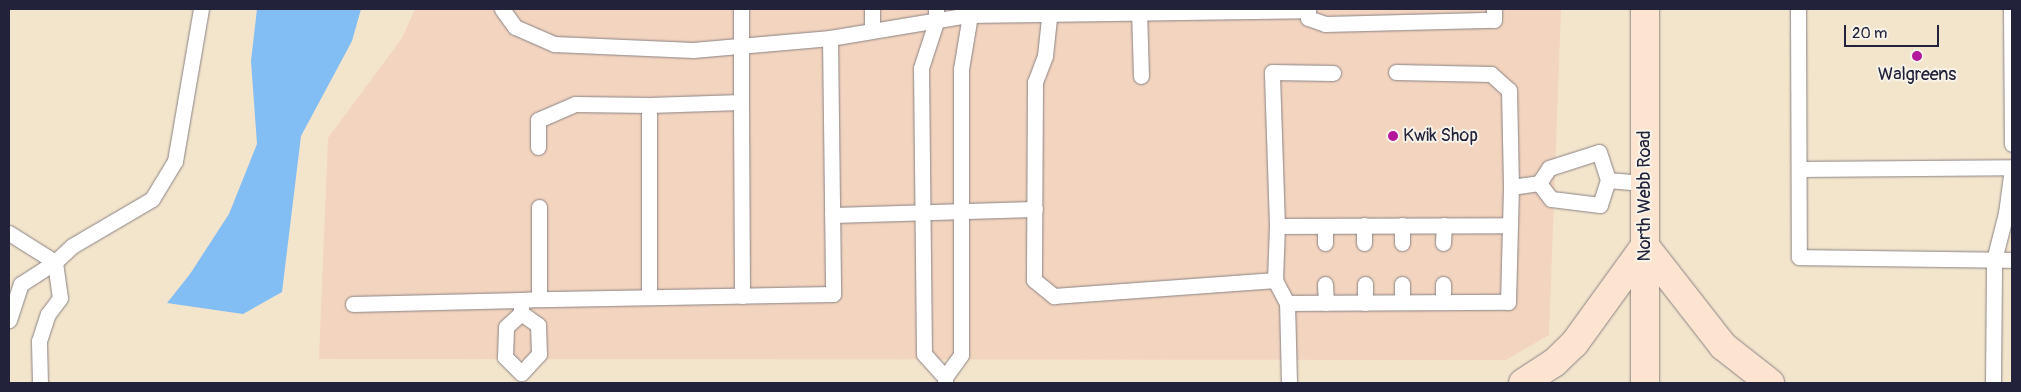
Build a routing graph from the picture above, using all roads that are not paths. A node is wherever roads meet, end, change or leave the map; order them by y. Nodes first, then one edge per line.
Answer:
1 (201, 9) edge
2 (502, 9) edge
3 (741, 9) edge
4 (872, 9) edge
5 (1645, 9) edge
6 (1798, 9) edge
7 (2011, 9) edge
8 (1219, 10) edge
9 (1308, 10) edge
10 (1050, 11) edge
11 (1139, 11) edge
12 (970, 12) edge
13 (936, 15) edge
14 (1494, 15) edge
15 (872, 30) junction
16 (830, 38) junction
17 (741, 47) junction
18 (1396, 72) dead end
19 (1333, 73) dead end
20 (1141, 76) dead end
21 (741, 102) junction
22 (649, 105) junction
23 (2012, 144) edge
24 (538, 147) dead end
25 (2012, 167) edge
26 (1799, 169) junction
27 (1608, 180) junction
28 (1645, 183) junction
29 (1539, 184) junction
30 (1511, 187) junction
31 (539, 207) dead end
32 (1035, 209) junction
33 (961, 211) junction
34 (922, 212) junction
35 (832, 214) junction
36 (1510, 224) junction
37 (1364, 225) junction
38 (1402, 225) junction
39 (1444, 225) junction
40 (1277, 226) junction
41 (1325, 226) junction
42 (9, 233) edge
43 (1443, 243) dead end
44 (1325, 244) dead end
45 (1364, 244) dead end
46 (1402, 244) dead end
47 (1645, 246) junction
48 (1994, 260) junction
49 (2012, 260) edge
50 (55, 262) junction
51 (1275, 280) junction
52 (1326, 284) dead end
53 (1365, 284) dead end
54 (1402, 284) dead end
55 (1443, 284) dead end
56 (742, 296) junction
57 (649, 297) junction
58 (539, 299) junction
59 (1402, 302) junction
60 (1443, 302) junction
61 (1287, 303) junction
62 (1326, 303) junction
63 (1365, 303) junction
64 (353, 304) dead end
65 (522, 307) junction
66 (9, 320) edge
67 (522, 378) edge
68 (945, 380) edge
69 (40, 383) edge
70 (1289, 383) edge
71 (1523, 383) edge
72 (1645, 383) edge
73 (1770, 383) edge
74 (1993, 383) edge

1 - 50 lane
2 - 17 lane
3 - 17 lane
4 - 15 lane
5 - 28 main road, North Webb Road
6 - 26 lane
7 - 23 lane
8 - 9 lane
8 - 11 lane
9 - 14 lane
10 - 11 lane
10 - 12 lane
10 - 32 lane
11 - 20 lane
12 - 13 lane
12 - 33 lane
13 - 15 lane
13 - 34 lane
15 - 16 lane
16 - 17 lane
16 - 35 lane
17 - 21 lane
18 - 30 lane
19 - 40 lane
21 - 22 lane
21 - 56 lane
22 - 24 lane
22 - 57 lane
25 - 26 lane
25 - 48 lane
26 - 48 lane
27 - 28 lane
27 - 29 lane
27 - 29 lane
28 - 47 main road, North Webb Road
29 - 30 lane
30 - 36 lane
31 - 58 lane
32 - 33 lane
32 - 51 lane
33 - 34 lane
33 - 68 lane
34 - 35 lane
34 - 68 lane
35 - 56 lane
36 - 39 lane
36 - 60 lane
37 - 38 lane
37 - 41 lane
37 - 45 lane
38 - 39 lane
38 - 46 lane
39 - 43 lane
40 - 41 lane
40 - 51 lane
41 - 44 lane
42 - 50 lane
47 - 71 main road
47 - 72 main road, North Webb Road
47 - 73 main road
48 - 49 lane
48 - 74 lane
50 - 66 lane
50 - 69 lane
51 - 61 lane
52 - 62 lane
53 - 63 lane
54 - 59 lane
55 - 60 lane
56 - 57 lane
57 - 58 lane
58 - 65 lane
59 - 60 lane
59 - 63 lane
61 - 62 lane
61 - 70 lane
62 - 63 lane
64 - 65 lane
65 - 67 lane
65 - 67 lane

